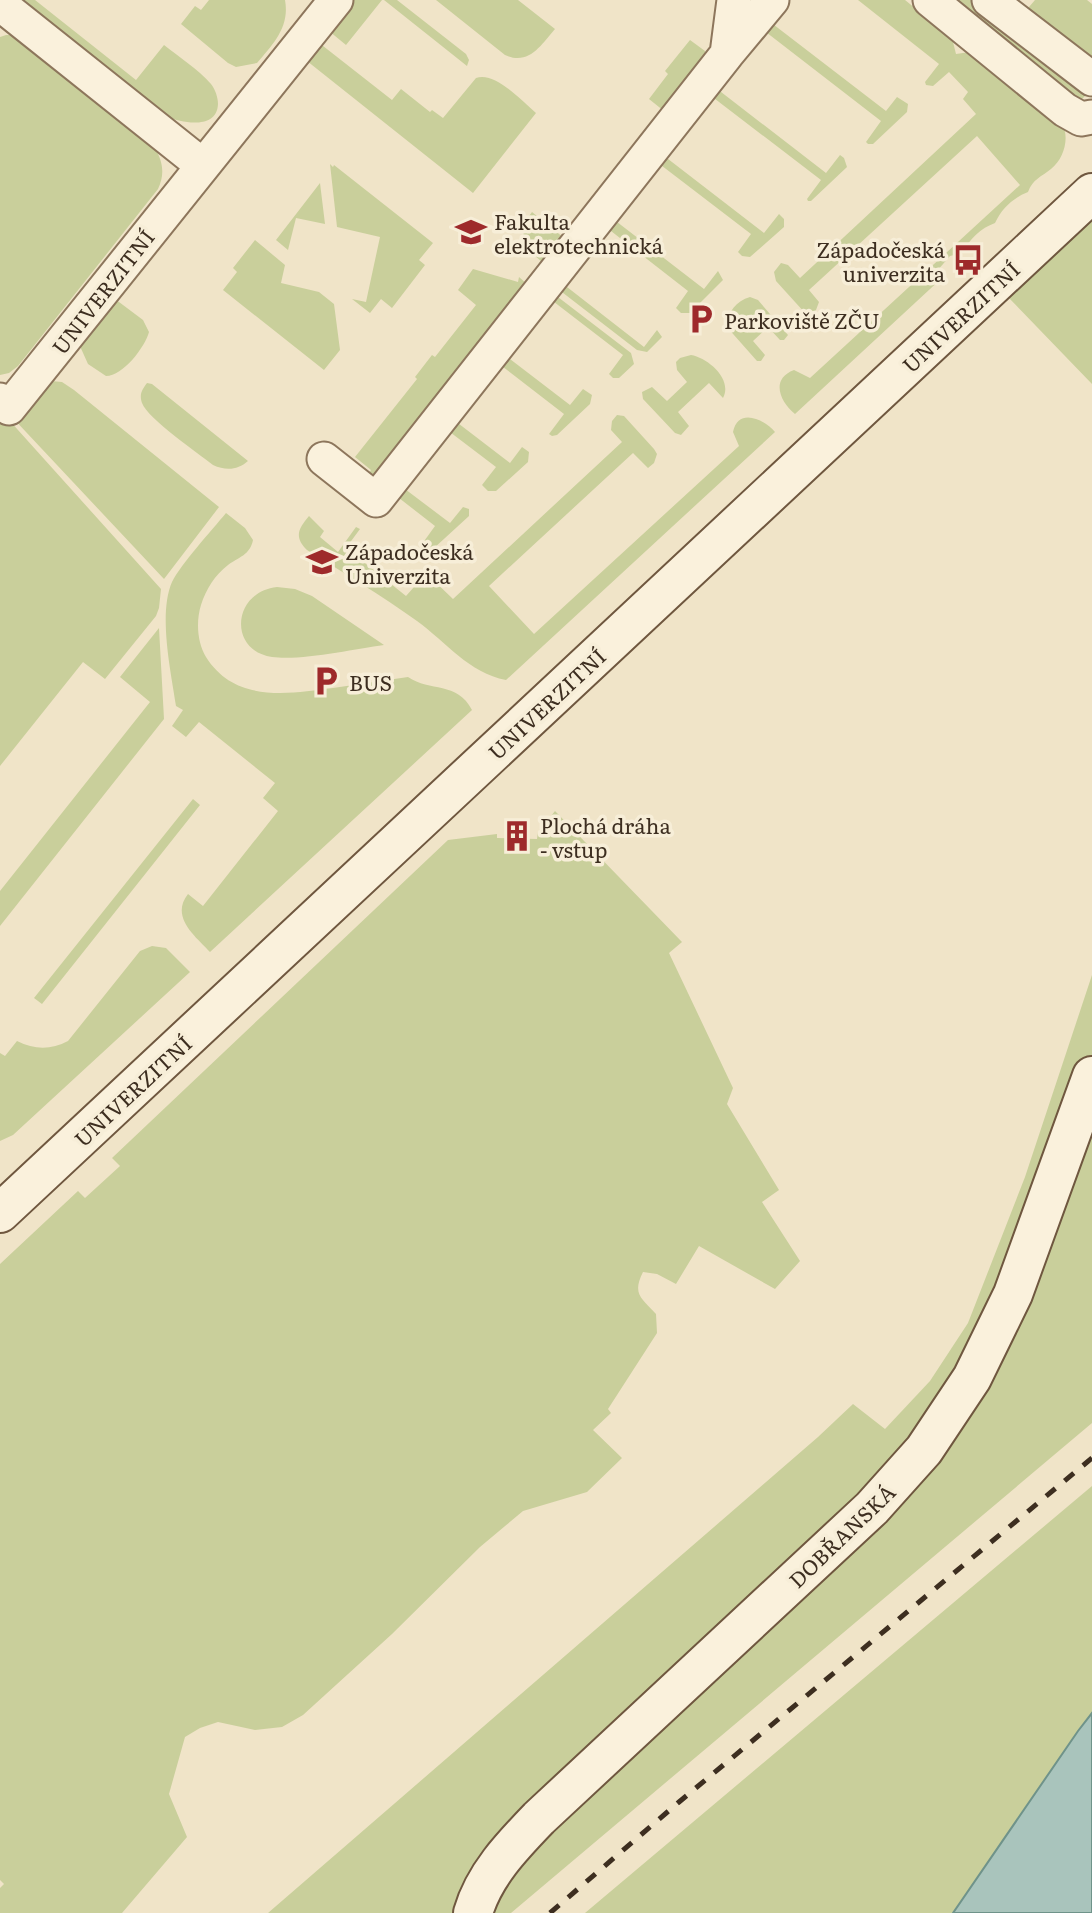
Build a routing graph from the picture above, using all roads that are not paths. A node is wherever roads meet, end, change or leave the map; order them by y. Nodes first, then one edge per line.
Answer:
1 (335, 0) edge
2 (734, 0) edge
3 (772, 0) edge
4 (930, 0) edge
5 (989, 0) edge
6 (3, 13) edge
7 (727, 54) junction
8 (1092, 79) edge
9 (1092, 117) edge
10 (202, 165) junction
11 (1092, 194) edge
12 (0, 400) edge
13 (324, 459) dead end
14 (1092, 1076) edge
15 (0, 1213) edge
16 (474, 1913) edge

1 - 10 street, UNIVERZITNÍ
2 - 7 street
3 - 7 street
4 - 9 street
5 - 8 street
6 - 10 street
7 - 13 street
10 - 12 street, UNIVERZITNÍ
11 - 15 street, UNIVERZITNÍ
14 - 16 street, DOBŘANSKÁ

